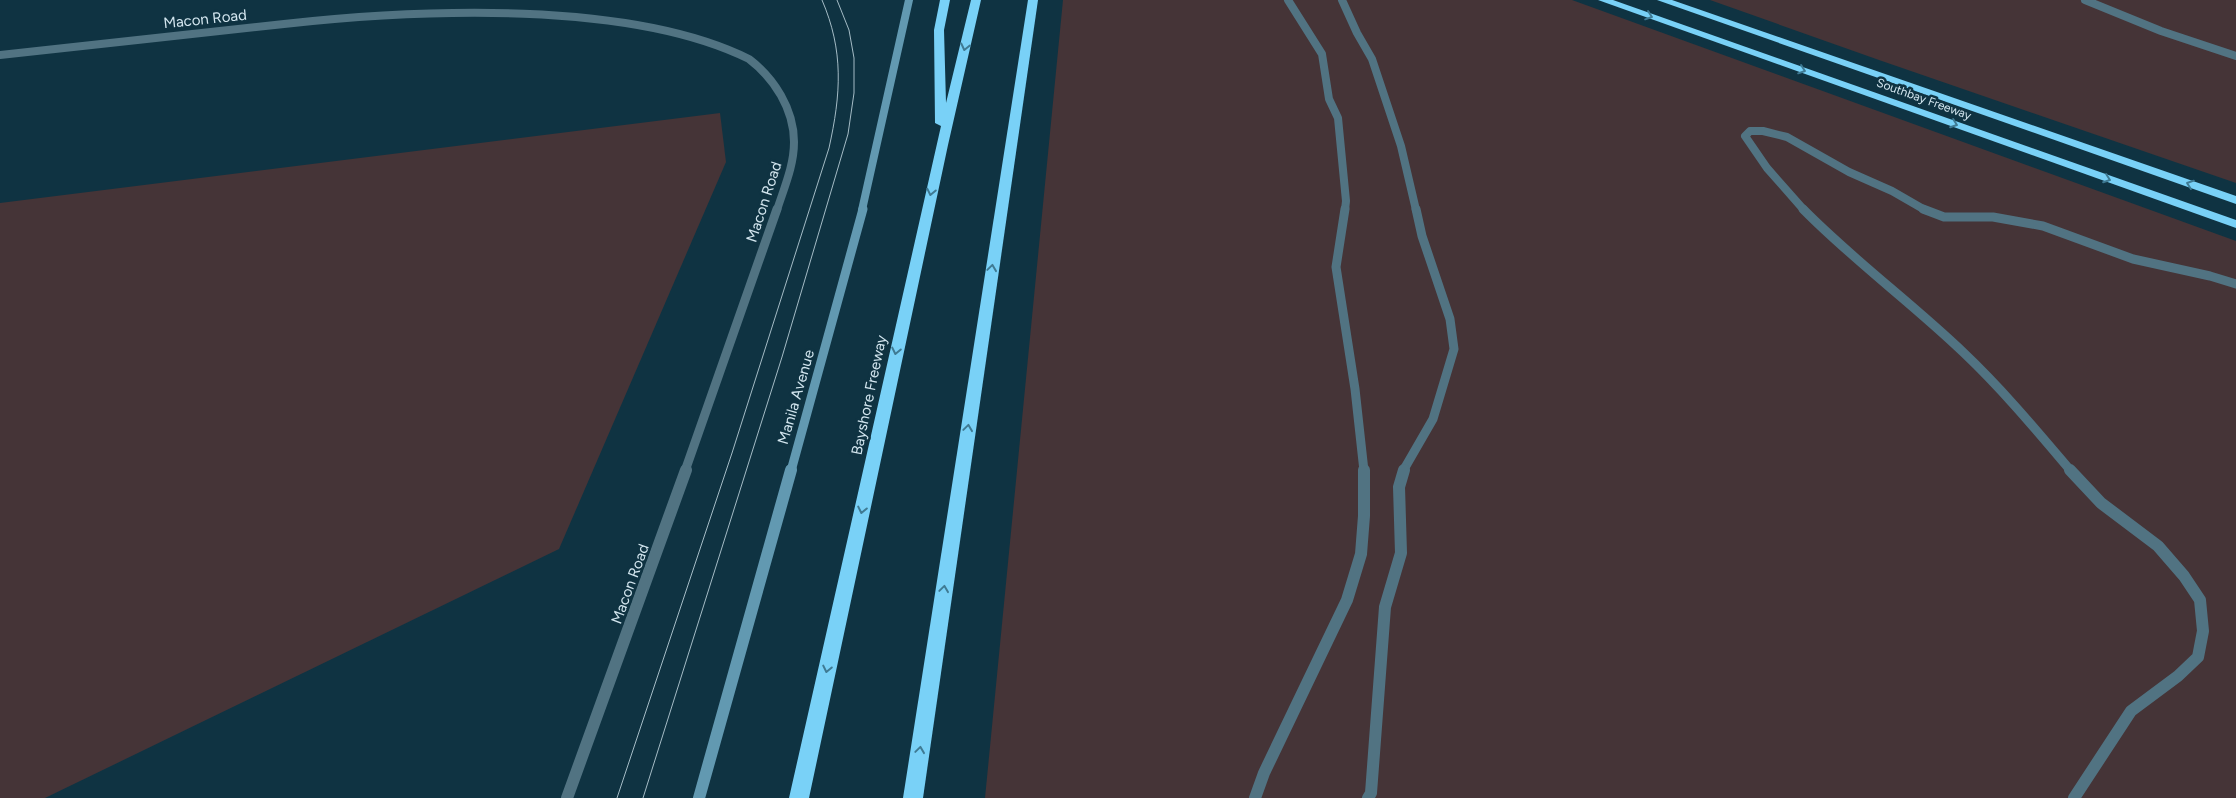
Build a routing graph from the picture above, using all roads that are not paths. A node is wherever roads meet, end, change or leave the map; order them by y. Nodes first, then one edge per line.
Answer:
1 (909, 0) edge
2 (945, 0) edge
3 (976, 0) edge
4 (1033, 0) edge
5 (1288, 0) edge
6 (1342, 0) edge
7 (1603, 0) edge
8 (1662, 0) edge
9 (1689, 0) edge
10 (2084, 0) edge
11 (491, 4) dead end
12 (692, 28) dead end
13 (1818, 54) junction
14 (0, 55) edge
15 (2236, 56) edge
16 (942, 145) junction
17 (2236, 200) edge
18 (2236, 224) edge
19 (2236, 284) edge
20 (567, 798) edge
21 (699, 798) edge
22 (799, 798) edge
23 (913, 798) edge
24 (1255, 798) edge
25 (1368, 798) edge
26 (2074, 798) edge

1 - 21 main road, Manila Avenue
2 - 16 highway
3 -> 16 highway, Bayshore Freeway
23 -> 4 highway
5 - 24 lane
6 - 25 lane
7 -> 18 highway, Southbay Freeway
8 - 13 highway, Southbay Freeway
9 - 13 highway
10 - 15 lane
11 - 14 lane, Macon Road
12 - 20 lane, Macon Road
17 -> 13 highway, Southbay Freeway
16 -> 22 highway, Bayshore Freeway
19 - 26 lane

